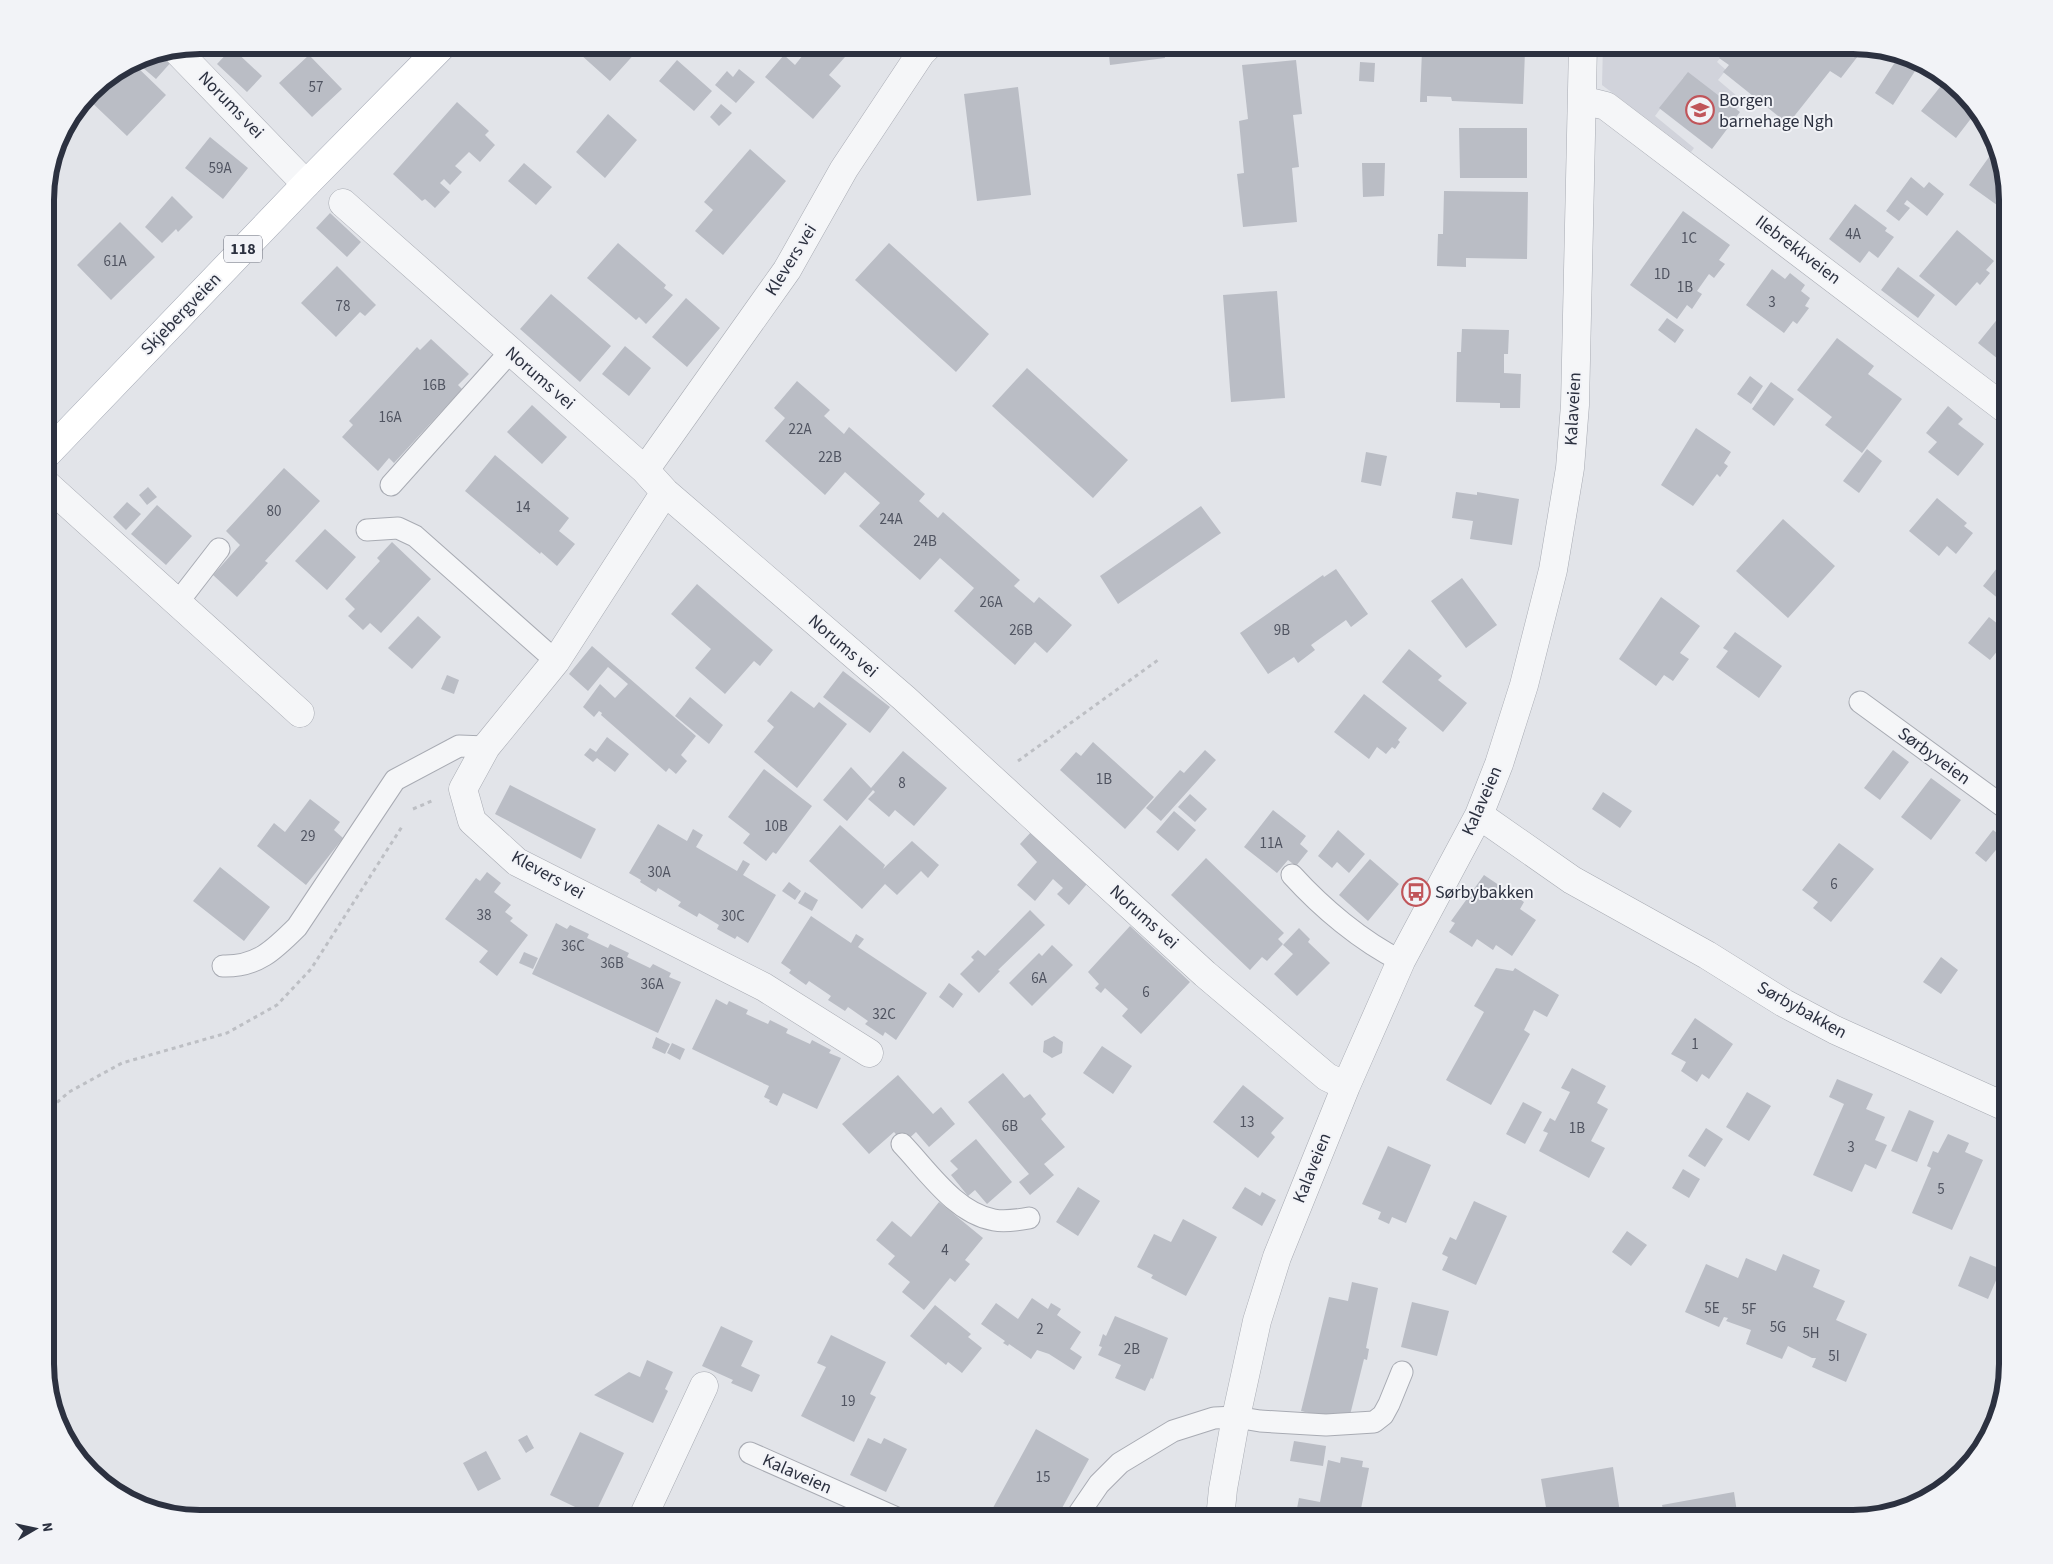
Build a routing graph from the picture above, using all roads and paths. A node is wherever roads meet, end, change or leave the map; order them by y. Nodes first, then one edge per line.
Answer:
1 (434, 54) edge
2 (920, 54) edge
3 (1583, 54) edge
4 (181, 55) edge
5 (1582, 100) junction
6 (306, 184) junction
7 (342, 203) dead end
8 (510, 352) junction
9 (1999, 405) edge
10 (54, 447) edge
11 (645, 470) junction
12 (391, 485) dead end
13 (54, 491) edge
14 (665, 492) junction
15 (367, 530) dead end
16 (219, 549) dead end
17 (178, 602) junction
18 (1158, 660) dead end
19 (556, 661) junction
20 (1860, 702) dead end
21 (300, 713) dead end
22 (486, 747) junction
23 (993, 779) junction
24 (1999, 803) edge
25 (1478, 815) junction
26 (1292, 875) dead end
27 (1401, 962) junction
28 (223, 966) dead end
29 (869, 1053) dead end
30 (1346, 1086) junction
31 (1999, 1104) edge
32 (902, 1144) dead end
33 (1029, 1218) dead end
34 (1402, 1372) dead end
35 (704, 1386) dead end
36 (1236, 1417) junction
37 (750, 1454) dead end
38 (646, 1510) edge
39 (878, 1510) edge
40 (1081, 1510) edge
41 (1221, 1510) edge

1 - 6 main road, Skjebergveien / 118
2 - 11 street, Klevers vei
3 - 5 street, Kalaveien
4 - 6 street, Norums vei
5 - 9 street, Ilebrekkveien
5 - 25 street, Kalaveien
6 - 10 main road, Skjebergveien / 118
7 - 8 street, Norums vei
8 - 11 street, Norums vei
8 - 12 lane
11 - 14 street, Norums vei
13 - 17 street
14 - 19 street, Klevers vei
14 - 23 street, Norums vei
15 - 19 lane
16 - 17 lane
17 - 21 street
18 - 23 path
19 - 22 street, Klevers vei
20 - 24 lane, Sørbyveien
22 - 28 lane
22 - 29 street, Klevers vei
23 - 30 street, Norums vei
25 - 27 street, Kalaveien
25 - 31 street, Sørbybakken
26 - 27 lane
27 - 30 street, Kalaveien
30 - 36 street, Kalaveien
32 - 33 lane
34 - 36 lane
35 - 38 street
36 - 40 lane
36 - 41 street, Kalaveien
37 - 39 lane, Kalaveien

